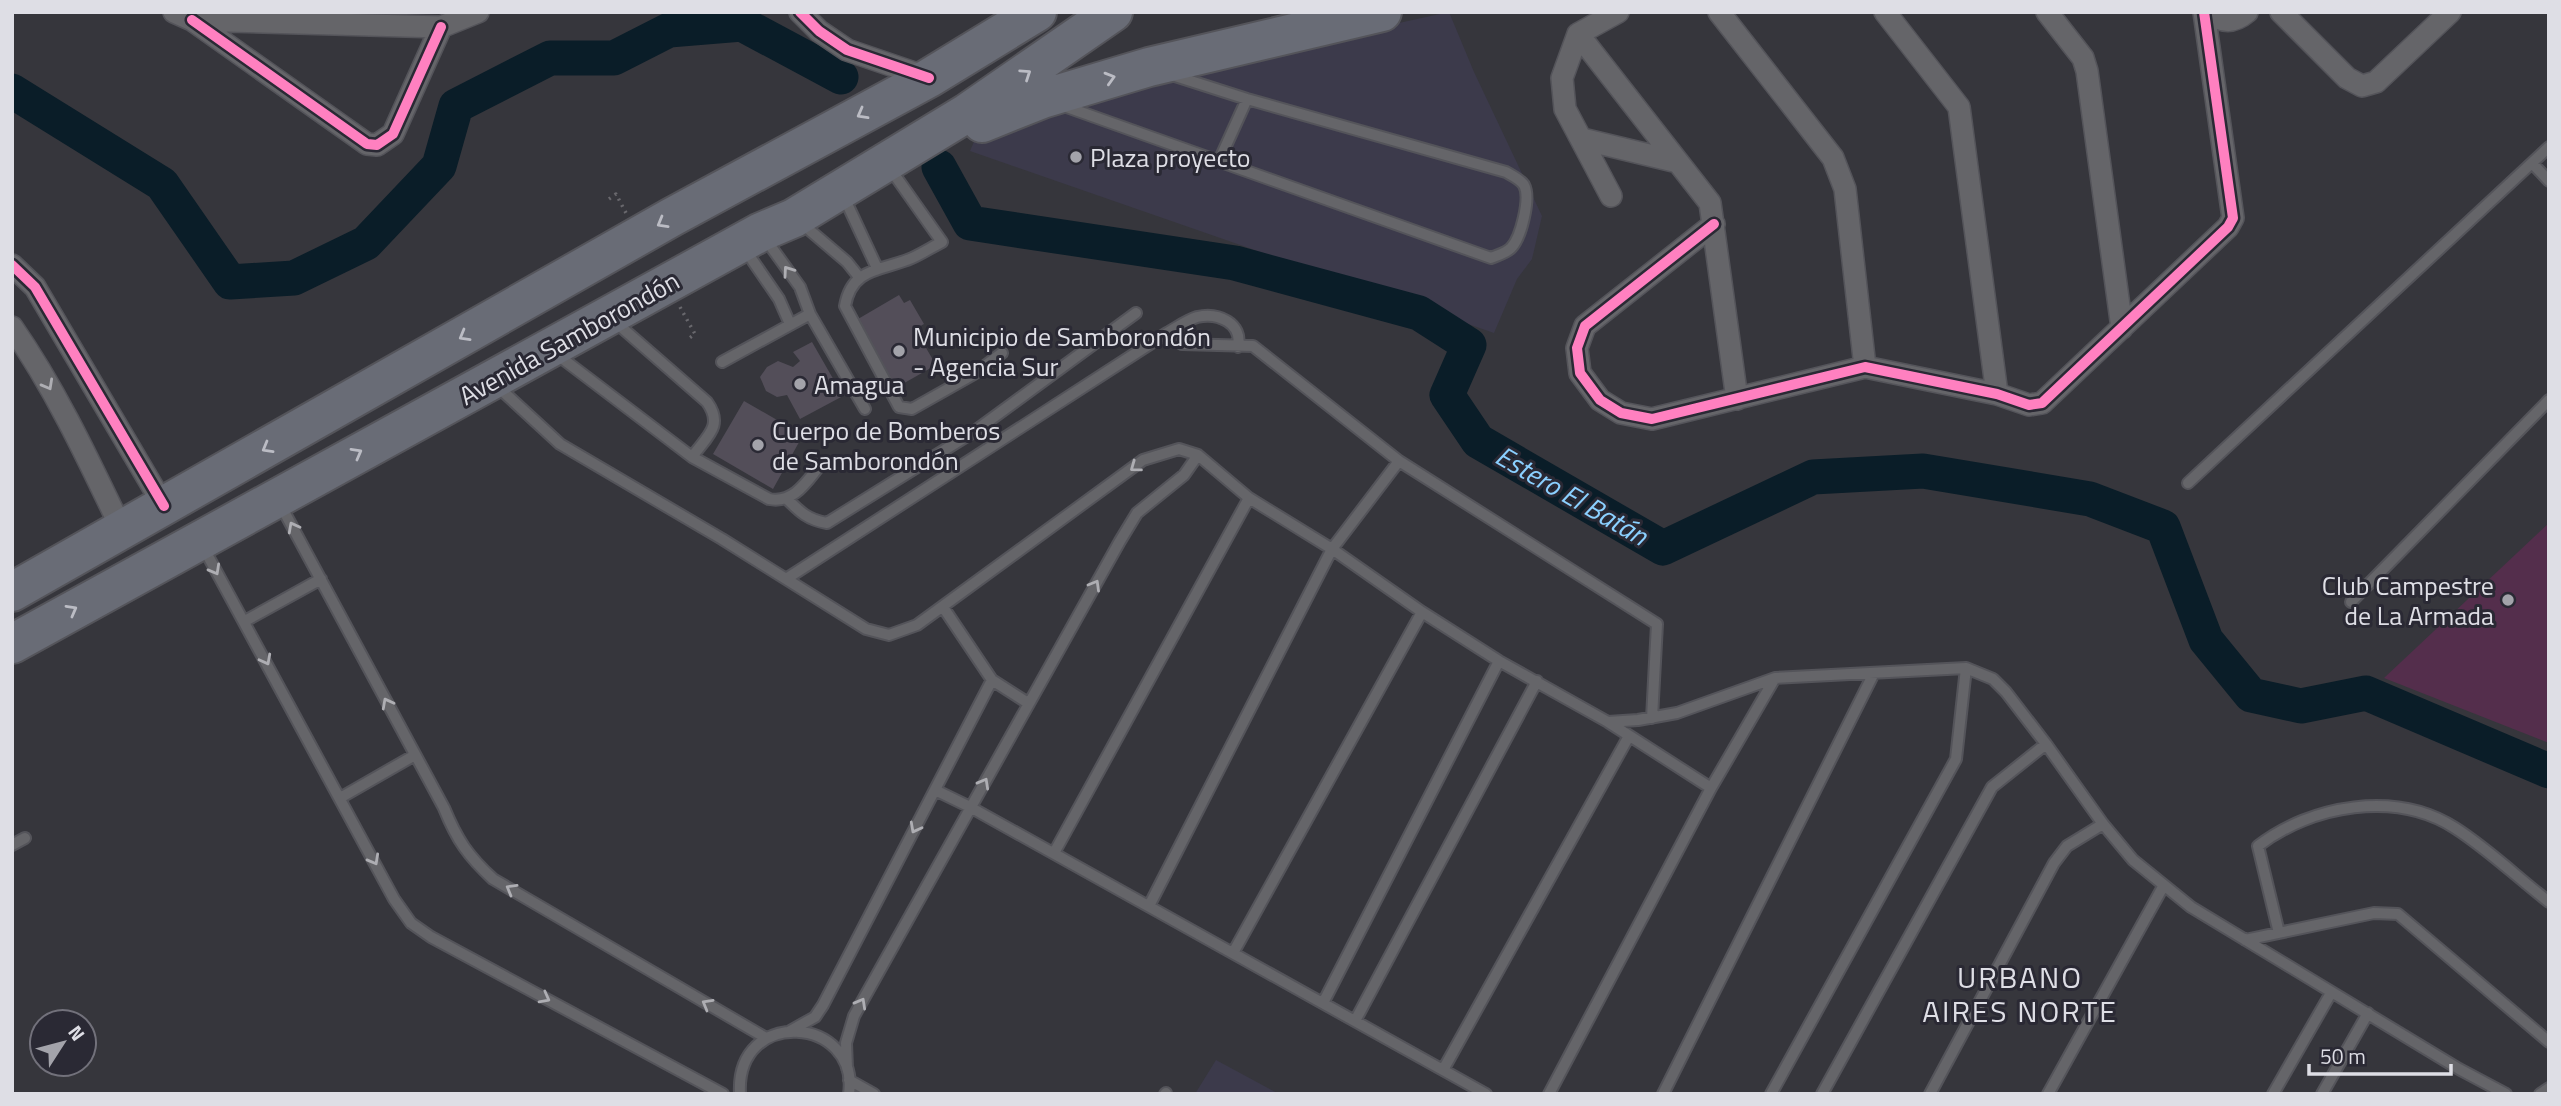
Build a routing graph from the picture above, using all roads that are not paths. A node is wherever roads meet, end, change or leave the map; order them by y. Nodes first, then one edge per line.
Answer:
1 (478, 12) edge
2 (800, 12) edge
3 (1037, 12) edge
4 (1113, 12) edge
5 (1618, 12) edge
6 (1719, 12) edge
7 (1885, 12) edge
8 (2047, 12) edge
9 (2206, 12) edge
10 (2247, 12) edge
11 (2281, 12) edge
12 (2450, 12) edge
13 (1373, 13) edge
14 (183, 16) edge
15 (441, 27) junction
16 (1578, 34) junction
17 (1149, 67) junction
18 (929, 78) junction
19 (1042, 99) junction
20 (1247, 99) junction
21 (1582, 139) junction
22 (2549, 147) edge
23 (1219, 161) junction
24 (885, 162) junction
25 (1678, 163) junction
26 (2532, 163) junction
27 (2549, 181) edge
28 (841, 189) junction
29 (1611, 196) dead end
30 (1714, 224) junction
31 (765, 231) junction
32 (12, 265) edge
33 (877, 268) junction
34 (859, 277) junction
35 (540, 293) junction
36 (1136, 313) dead end
37 (810, 314) junction
38 (790, 324) junction
39 (12, 327) edge
40 (2122, 328) junction
41 (580, 333) junction
42 (1167, 333) junction
43 (1238, 347) junction
44 (1002, 353) dead end
45 (722, 362) dead end
46 (1865, 367) junction
47 (492, 382) junction
48 (1997, 394) junction
49 (1737, 399) junction
50 (2549, 400) edge
51 (865, 409) dead end
52 (1198, 456) junction
53 (692, 457) junction
54 (1399, 461) junction
55 (821, 464) dead end
56 (2188, 484) dead end
57 (277, 497) junction
58 (1249, 498) junction
59 (787, 499) junction
60 (164, 506) junction
61 (122, 530) junction
62 (199, 540) junction
63 (1332, 549) junction
64 (321, 579) junction
65 (786, 579) junction
66 (12, 592) edge
67 (2351, 602) dead end
68 (943, 607) junction
69 (1422, 612) junction
70 (245, 621) junction
71 (12, 644) edge
72 (1499, 661) junction
73 (1966, 668) junction
74 (1874, 673) junction
75 (1775, 678) junction
76 (992, 680) junction
77 (1537, 681) junction
78 (1028, 703) junction
79 (1652, 718) junction
80 (1608, 722) junction
81 (1629, 736) junction
82 (2046, 744) junction
83 (415, 755) junction
84 (1711, 788) junction
85 (935, 790) junction
86 (340, 798) junction
87 (971, 807) junction
88 (2103, 824) junction
89 (25, 838) dead end
90 (12, 845) edge
91 (1054, 853) junction
92 (2164, 885) junction
93 (2549, 902) edge
94 (1149, 906) junction
95 (2279, 933) junction
96 (2245, 940) junction
97 (1233, 953) junction
98 (2331, 993) junction
99 (1322, 1003) junction
100 (2368, 1013) junction
101 (1355, 1021) junction
102 (790, 1031) junction
103 (766, 1038) junction
104 (2549, 1042) edge
105 (1443, 1070) junction
106 (848, 1074) junction
107 (2549, 1088) edge
108 (723, 1094) edge
109 (740, 1094) edge
110 (849, 1094) edge
111 (874, 1094) edge
112 (1486, 1094) edge
113 (1549, 1094) edge
114 (1664, 1094) edge
115 (1772, 1094) edge
116 (1822, 1094) edge
117 (1930, 1094) edge
118 (2048, 1094) edge
119 (2273, 1094) edge
120 (2322, 1094) edge
121 (2506, 1094) edge
122 (2540, 1094) edge

1 - 15 street
2 - 18 street
3 - 18 highway, Avenida Samborondón
24 -> 4 highway, Avenida Samborondón
5 - 16 street
6 - 46 street
7 - 48 street
8 - 40 street
9 - 10 street
9 - 40 street
11 - 12 street
13 - 17 highway
14 - 15 street
14 - 15 street
16 - 21 street
16 - 25 street
19 -> 17 highway
17 - 20 lane
18 -> 35 highway, Avenida Samborondón
19 - 23 lane
19 - 24 highway
20 - 23 lane
20 - 23 lane
21 - 25 street
21 - 29 street
22 - 26 lane
24 - 28 highway, Avenida Samborondón
24 - 33 lane
25 - 30 street
26 - 27 lane
26 - 56 lane
28 - 31 highway, Avenida Samborondón
28 - 33 lane
30 - 49 street
30 - 49 street
31 - 34 lane
37 -> 31 lane
31 - 38 lane
31 - 41 highway, Avenida Samborondón
32 - 60 street
33 - 34 lane
34 - 44 lane
35 - 41 highway
35 -> 60 highway, Avenida Samborondón
36 - 59 lane
37 - 38 lane
37 - 51 lane
38 - 45 lane
39 -> 61 street
40 - 48 street
41 - 47 highway, Avenida Samborondón
41 - 53 lane
41 - 53 lane
42 - 43 lane
42 - 43 lane
42 - 65 lane
43 - 54 lane
46 - 48 street
46 - 49 street
57 -> 47 highway, Avenida Samborondón
47 - 65 lane
50 - 67 lane
52 - 58 lane
52 -> 68 lane
78 -> 52 lane
53 - 59 lane
54 - 63 lane
54 - 79 lane
55 - 59 lane
57 - 62 highway, Avenida Samborondón
64 -> 57 lane
58 - 63 lane
58 - 91 lane
60 - 61 highway, Avenida Samborondón
61 - 66 highway, Avenida Samborondón
62 -> 70 lane
71 -> 62 highway, Avenida Samborondón
63 - 69 lane
63 - 94 lane
64 - 70 lane
83 -> 64 lane
65 - 68 lane
68 - 76 lane
69 - 72 lane
69 - 97 lane
70 -> 86 lane
72 - 77 lane
72 - 99 lane
73 - 74 lane
73 - 82 lane
73 - 115 lane
74 - 75 lane
74 - 114 lane
75 - 79 lane
75 - 84 lane
76 - 78 lane
76 - 85 lane
77 - 80 lane
77 - 101 lane
87 -> 78 lane
79 - 80 lane
80 - 81 lane
81 - 84 lane
81 - 105 lane
82 - 88 lane
82 - 116 lane
83 - 86 lane
103 -> 83 lane
84 - 113 lane
85 - 87 lane
85 -> 102 lane
86 -> 108 lane
87 - 91 lane
106 -> 87 lane
88 - 92 lane
88 - 117 lane
89 - 90 lane
91 - 94 lane
92 - 96 lane
92 - 118 lane
93 - 95 lane
94 - 97 lane
95 - 96 lane
95 - 104 lane
96 - 98 lane
97 - 99 lane
98 - 100 lane
98 - 119 lane
99 - 101 lane
100 - 120 lane
100 - 121 lane
101 - 105 lane
102 - 103 lane
102 - 106 lane
103 - 109 lane
105 - 112 lane
106 - 110 lane
106 - 111 lane
107 - 122 lane

